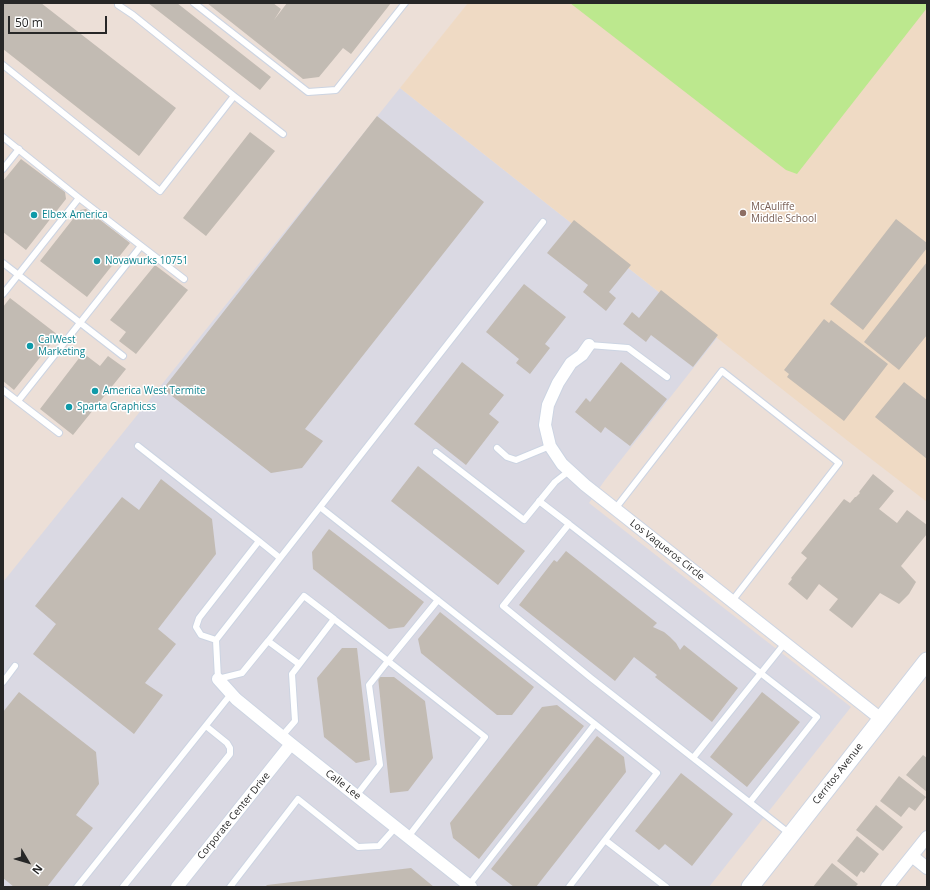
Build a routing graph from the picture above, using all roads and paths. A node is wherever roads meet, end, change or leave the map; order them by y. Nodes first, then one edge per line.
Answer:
1 (194, 3) edge
2 (405, 3) edge
3 (117, 4) edge
4 (3, 65) edge
5 (234, 96) junction
6 (283, 134) dead end
7 (3, 137) edge
8 (18, 149) junction
9 (3, 169) edge
10 (79, 198) junction
11 (543, 222) dead end
12 (141, 246) junction
13 (3, 264) edge
14 (18, 275) junction
15 (184, 279) dead end
16 (3, 294) edge
17 (80, 323) junction
18 (589, 345) joint
19 (123, 356) dead end
20 (667, 377) dead end
21 (3, 390) edge
22 (18, 401) junction
23 (59, 433) dead end
24 (138, 446) dead end
25 (550, 446) junction
26 (497, 448) dead end
27 (436, 452) dead end
28 (569, 471) junction
29 (539, 501) junction
30 (320, 507) junction
31 (615, 509) junction
32 (569, 524) junction
33 (259, 541) junction
34 (280, 558) junction
35 (438, 600) junction
36 (732, 601) junction
37 (334, 619) junction
38 (216, 640) junction
39 (268, 641) junction
40 (785, 643) junction
41 (927, 661) edge
42 (388, 662) junction
43 (299, 664) junction
44 (15, 666) dead end
45 (761, 673) junction
46 (218, 679) junction
47 (3, 682) edge
48 (231, 694) junction
49 (881, 719) junction
50 (595, 724) junction
51 (206, 726) junction
52 (282, 736) junction
53 (291, 744) junction
54 (693, 758) junction
55 (356, 796) junction
56 (750, 802) junction
57 (396, 827) junction
58 (790, 834) junction
59 (408, 837) junction
60 (927, 837) edge
61 (605, 840) junction
62 (912, 856) junction
63 (927, 868) edge
64 (470, 886) edge
65 (78, 887) edge
66 (123, 887) edge
67 (177, 887) edge
68 (230, 887) edge
69 (569, 887) edge
70 (666, 887) edge
71 (750, 887) edge
72 (887, 887) edge

1 - 2 lane
3 - 5 lane
4 - 5 lane
5 - 6 lane
7 - 8 lane
8 - 9 lane
8 - 10 lane
10 - 12 lane
10 - 14 lane
11 - 30 lane
12 - 15 lane
12 - 17 lane
13 - 14 lane
14 - 16 lane
14 - 17 lane
17 - 19 lane
17 - 22 lane
18 - 20 lane
18 - 25 street, Los Vaqueros Circle
21 - 22 lane
22 - 23 lane
24 - 33 lane
25 - 26 lane
25 - 28 street, Los Vaqueros Circle
27 - 29 lane
28 - 29 lane
28 - 31 street, Los Vaqueros Circle
29 - 32 lane
30 - 34 lane
30 - 35 lane
31 - 36 street, Los Vaqueros Circle
31 - 36 lane
32 - 45 lane
32 - 54 lane
33 - 34 lane
33 - 38 lane
34 - 38 lane
35 - 42 lane
35 - 50 lane
36 - 40 street, Los Vaqueros Circle
37 - 39 lane
37 - 42 lane
37 - 43 lane
38 - 46 lane
39 - 43 lane
39 - 46 lane
40 - 45 lane
40 - 49 street, Los Vaqueros Circle
41 - 49 main road, Cerritos Avenue
42 - 55 lane
42 - 59 lane
43 - 52 lane
44 - 47 lane
45 - 54 lane
45 - 56 lane
46 - 48 street, Calle Lee
48 - 51 lane
48 - 52 street, Calle Lee
49 - 58 main road, Cerritos Avenue
50 - 61 lane
50 - 64 lane
51 - 65 lane
51 - 66 lane
52 - 53 street, Calle Lee
53 - 55 street, Calle Lee
53 - 67 street, Corporate Center Drive
54 - 56 lane
55 - 57 street, Calle Lee
56 - 58 lane
57 - 59 street, Calle Lee
57 - 68 lane
58 - 71 main road, Cerritos Avenue
59 - 64 street, Calle Lee
60 - 62 street
61 - 69 lane
61 - 70 lane
62 - 63 street
62 - 72 street

